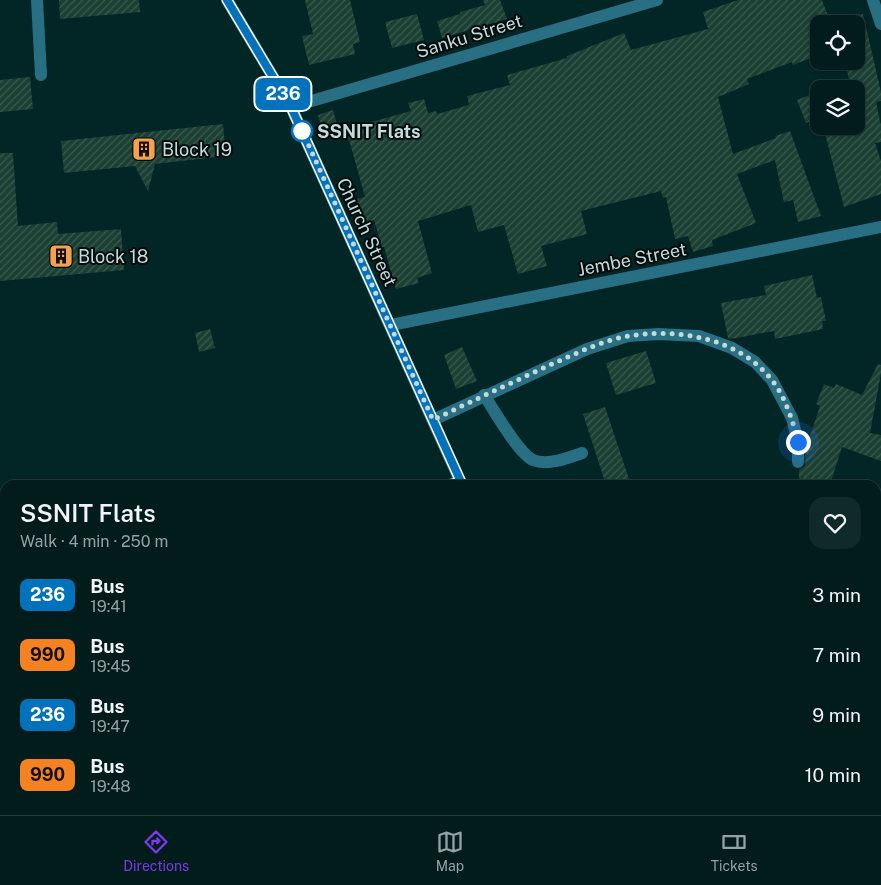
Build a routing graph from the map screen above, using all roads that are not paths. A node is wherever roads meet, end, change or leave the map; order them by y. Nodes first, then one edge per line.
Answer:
1 (37, 0) edge
2 (227, 0) edge
3 (657, 0) edge
4 (873, 0) edge
5 (881, 24) edge
6 (41, 75) dead end
7 (291, 107) junction
8 (881, 227) edge
9 (391, 325) junction
10 (484, 395) junction
11 (433, 420) junction
12 (582, 453) dead end
13 (798, 462) dead end
14 (460, 480) edge

1 - 6 street
2 - 7 street, Church Street
3 - 7 street, Sanku Street
4 - 5 street
7 - 9 street, Church Street
8 - 9 street, Jembe Street
9 - 11 street, Church Street
10 - 11 street
10 - 12 street
10 - 13 street
11 - 14 street, Church Street

